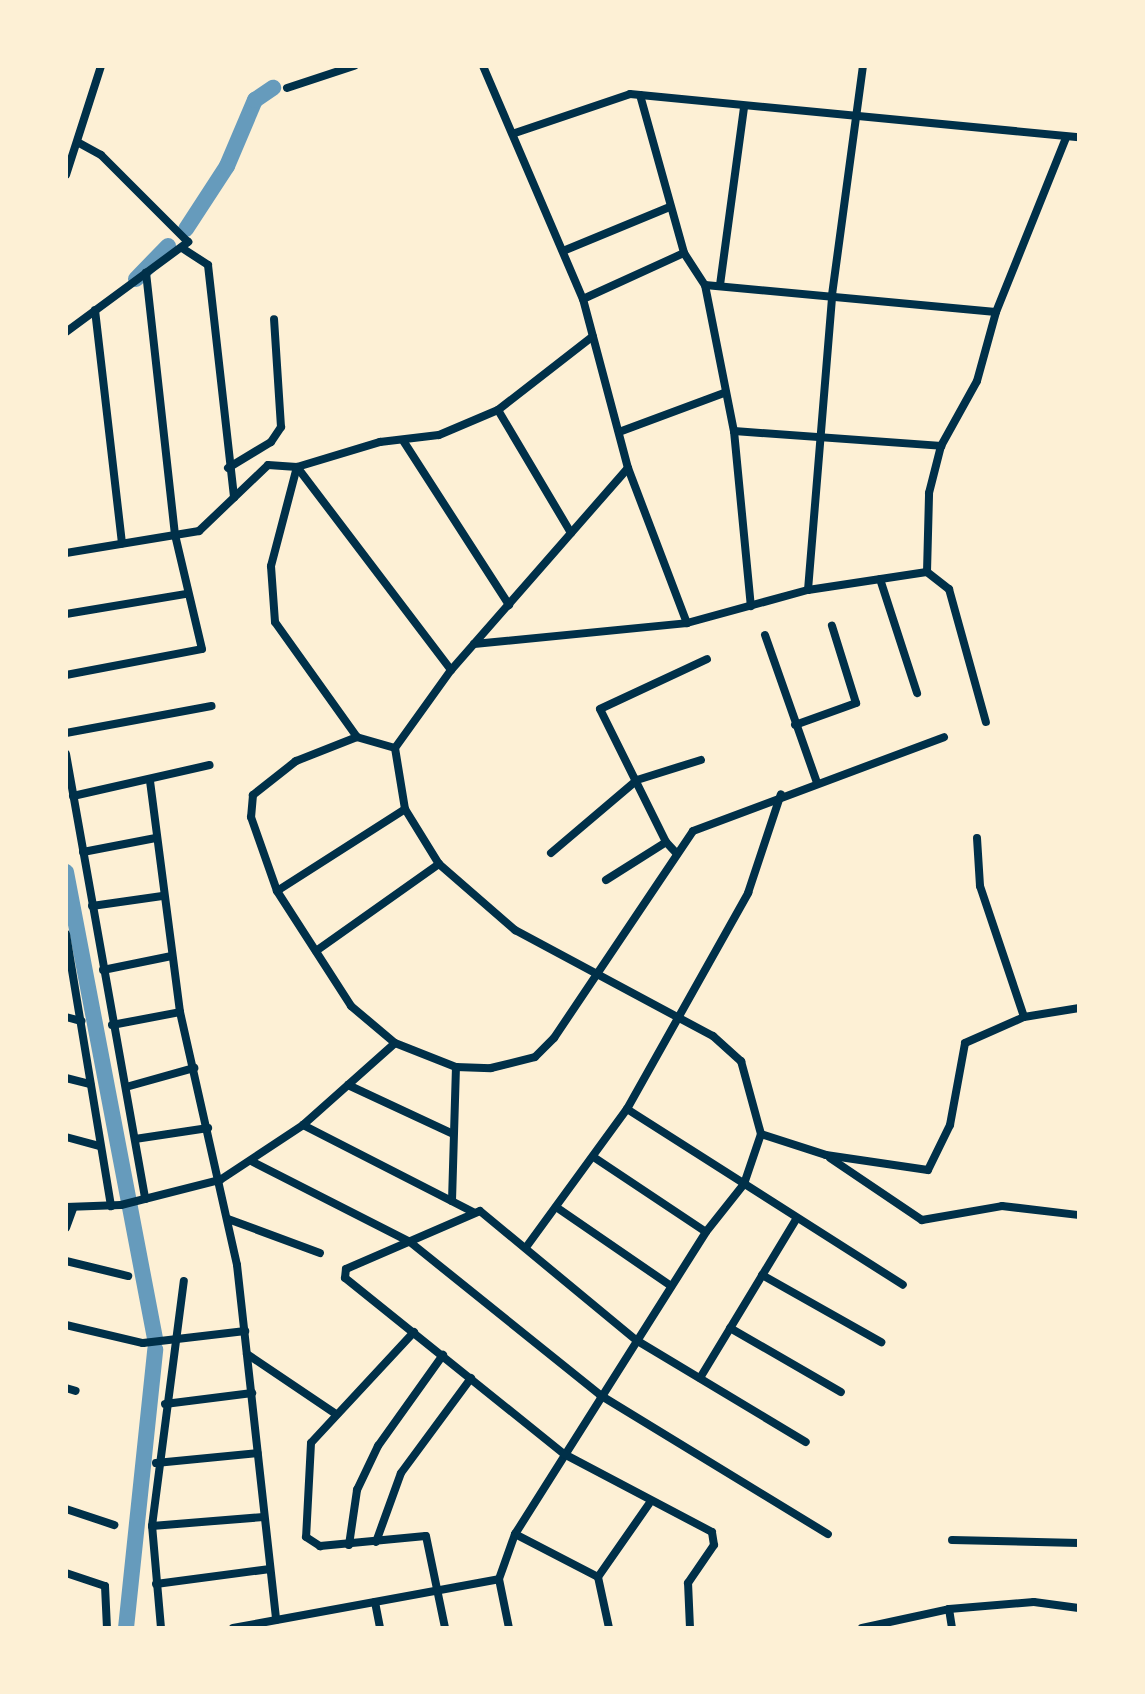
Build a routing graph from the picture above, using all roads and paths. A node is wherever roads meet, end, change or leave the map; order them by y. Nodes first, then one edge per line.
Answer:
1 (101, 66) edge
2 (354, 66) edge
3 (483, 66) edge
4 (863, 66) edge
5 (287, 88) dead end
6 (640, 95) junction
7 (744, 107) junction
8 (855, 118) junction
9 (515, 133) junction
10 (1079, 137) edge
11 (1066, 138) junction
12 (79, 143) junction
13 (66, 175) edge
14 (670, 207) junction
15 (182, 248) junction
16 (563, 251) junction
17 (684, 253) junction
18 (146, 273) junction
19 (705, 285) junction
20 (720, 285) junction
21 (832, 295) junction
22 (583, 299) junction
23 (95, 310) junction
24 (996, 312) junction
25 (274, 319) dead end
26 (66, 332) edge
27 (593, 336) junction
28 (724, 393) junction
29 (498, 410) junction
30 (734, 431) junction
31 (619, 432) junction
32 (817, 439) junction
33 (404, 442) junction
34 (941, 446) junction
35 (297, 467) junction
36 (228, 468) junction
37 (628, 468) junction
38 (234, 498) junction
39 (571, 533) junction
40 (175, 535) junction
41 (122, 543) junction
42 (66, 553) edge
43 (927, 572) junction
44 (880, 579) junction
45 (808, 590) junction
46 (186, 594) junction
47 (509, 605) junction
48 (751, 606) junction
49 (66, 614) edge
50 (687, 623) junction
51 (832, 626) dead end
52 (765, 635) dead end
53 (474, 644) junction
54 (707, 659) dead end
55 (451, 670) junction
56 (66, 675) edge
57 (917, 693) dead end
58 (212, 706) dead end
59 (986, 722) dead end
60 (795, 725) junction
61 (66, 733) edge
62 (357, 737) junction
63 (944, 737) dead end
64 (395, 748) junction
65 (66, 754) edge
66 (701, 760) dead end
67 (210, 765) dead end
68 (637, 780) junction
69 (150, 781) junction
70 (817, 783) junction
71 (781, 794) junction
72 (73, 796) junction
73 (405, 809) junction
74 (156, 838) junction
75 (977, 838) dead end
76 (666, 842) junction
77 (83, 852) junction
78 (551, 853) dead end
79 (677, 854) junction
80 (439, 864) junction
81 (606, 880) dead end
82 (277, 891) junction
83 (162, 896) junction
84 (92, 906) junction
85 (66, 934) edge
86 (316, 951) junction
87 (172, 956) junction
88 (68, 957) edge
89 (103, 970) junction
90 (596, 976) junction
91 (1079, 1008) edge
92 (180, 1012) junction
93 (66, 1017) edge
94 (1024, 1017) junction
95 (681, 1019) junction
96 (81, 1021) junction
97 (112, 1025) junction
98 (395, 1043) junction
99 (456, 1067) junction
100 (194, 1068) junction
101 (66, 1078) edge
102 (90, 1084) junction
103 (348, 1085) junction
104 (126, 1087) junction
105 (627, 1109) junction
106 (303, 1125) junction
107 (208, 1128) junction
108 (451, 1133) junction
109 (761, 1134) junction
110 (66, 1137) edge
111 (135, 1139) junction
112 (100, 1146) junction
113 (826, 1155) junction
114 (595, 1158) junction
115 (253, 1162) junction
116 (220, 1180) junction
117 (744, 1184) junction
118 (142, 1200) junction
119 (452, 1201) junction
120 (116, 1205) junction
121 (70, 1208) edge
122 (559, 1209) junction
123 (473, 1212) junction
124 (1079, 1215) edge
125 (228, 1219) junction
126 (795, 1221) junction
127 (66, 1228) edge
128 (706, 1232) junction
129 (410, 1242) junction
130 (527, 1246) junction
131 (320, 1253) dead end
132 (66, 1261) edge
133 (762, 1275) junction
134 (128, 1276) dead end
135 (184, 1281) dead end
136 (903, 1285) dead end
137 (671, 1286) junction
138 (66, 1325) edge
139 (730, 1328) junction
140 (245, 1331) junction
141 (414, 1332) junction
142 (636, 1340) junction
143 (175, 1341) junction
144 (881, 1342) dead end
145 (247, 1354) junction
146 (443, 1355) junction
147 (471, 1378) junction
148 (700, 1378) junction
149 (841, 1392) dead end
150 (252, 1393) junction
151 (600, 1395) junction
152 (165, 1404) junction
153 (336, 1414) junction
154 (806, 1442) dead end
155 (258, 1453) junction
156 (564, 1454) junction
157 (156, 1463) junction
158 (649, 1504) junction
159 (66, 1509) edge
160 (264, 1517) junction
161 (114, 1525) dead end
162 (152, 1526) junction
163 (515, 1534) junction
164 (828, 1534) dead end
165 (952, 1540) dead end
166 (376, 1542) junction
167 (1079, 1543) edge
168 (349, 1545) junction
169 (270, 1569) junction
170 (66, 1573) edge
171 (598, 1577) junction
172 (499, 1579) junction
173 (156, 1584) junction
174 (437, 1591) junction
175 (375, 1602) junction
176 (1079, 1608) edge
177 (949, 1609) junction
178 (281, 1619) junction
179 (107, 1628) edge
180 (161, 1628) edge
181 (233, 1628) edge
182 (288, 1628) edge
183 (380, 1628) edge
184 (445, 1628) edge
185 (509, 1628) edge
186 (609, 1628) edge
187 (690, 1628) edge
188 (862, 1628) edge
189 (952, 1628) edge

1 - 12 street
2 - 5 street
3 - 9 street
4 - 8 street
6 - 7 street
6 - 9 street
6 - 14 street
7 - 8 street
7 - 20 street
8 - 11 street
8 - 21 street
9 - 16 street
10 - 11 street
11 - 24 street
12 - 13 street
12 - 15 street
14 - 16 street
14 - 17 street
15 - 18 street
15 - 36 street
16 - 22 street
17 - 19 street
17 - 22 street
18 - 23 street
18 - 40 street
19 - 20 street
19 - 28 street
20 - 21 street
21 - 24 street
21 - 32 street
22 - 27 street
23 - 26 street
23 - 41 street
24 - 34 street
25 - 36 street
27 - 29 street
27 - 31 street
28 - 30 street
28 - 31 street
29 - 33 street
29 - 39 street
30 - 32 street
30 - 48 street
31 - 37 street
32 - 34 street
32 - 45 street
33 - 35 street
33 - 47 street
34 - 43 street
35 - 38 street
35 - 55 street
35 - 62 street
36 - 38 street
37 - 39 street
37 - 50 street
38 - 40 street
39 - 47 street
40 - 41 street
40 - 46 street
41 - 42 street
43 - 44 street
43 - 59 street
44 - 45 street
44 - 57 street
45 - 48 street
46 - 49 street
46 - 56 street
47 - 53 street
48 - 50 street
50 - 53 street
51 - 60 street
52 - 60 street
53 - 55 street
54 - 68 street
55 - 64 street
58 - 61 street
60 - 70 street
62 - 64 street
62 - 82 street
63 - 70 street
64 - 73 street
65 - 72 street
66 - 68 street
67 - 69 street
68 - 76 street
68 - 78 street
69 - 72 street
69 - 74 street
70 - 71 street
71 - 79 street
71 - 95 street
72 - 77 street
73 - 80 street
73 - 82 street
74 - 77 street
74 - 83 street
75 - 94 street
76 - 79 street
76 - 81 street
77 - 84 street
79 - 90 street
80 - 86 street
80 - 90 street
82 - 86 street
83 - 84 street
83 - 87 street
84 - 89 street
85 - 88 street
86 - 98 street
87 - 89 street
87 - 92 street
88 - 96 street
89 - 97 street
90 - 95 street
90 - 99 street
91 - 94 street
92 - 97 street
92 - 100 street
93 - 96 street
94 - 113 street
95 - 105 street
95 - 109 street
96 - 102 street
97 - 104 street
98 - 99 street
98 - 103 street
99 - 108 street
100 - 104 street
100 - 107 street
101 - 102 street
102 - 112 street
103 - 106 street
103 - 108 street
104 - 111 street
105 - 114 street
105 - 117 street
106 - 115 street
106 - 119 street
107 - 111 street
107 - 116 street
108 - 119 street
109 - 113 street
109 - 117 street
110 - 112 street
111 - 118 street
112 - 120 street
113 - 124 street
114 - 122 street
114 - 128 street
115 - 116 street
115 - 129 street
116 - 118 street
116 - 125 street
117 - 126 street
117 - 128 street
118 - 120 street
119 - 123 street
120 - 121 street
121 - 127 street
122 - 130 street
122 - 137 street
123 - 129 street
123 - 130 street
125 - 131 street
125 - 140 street
126 - 133 street
126 - 136 street
128 - 137 street
129 - 141 street
129 - 151 street
130 - 142 street
132 - 134 street
133 - 139 street
133 - 144 street
135 - 143 street
137 - 142 street
138 - 143 street
139 - 148 street
139 - 149 street
140 - 143 street
140 - 145 street
141 - 146 street
141 - 153 street
142 - 148 street
142 - 151 street
143 - 152 street
145 - 150 street
145 - 153 street
146 - 147 street
146 - 168 street
147 - 156 street
147 - 166 street
148 - 154 street
150 - 152 street
150 - 155 street
151 - 156 street
151 - 164 street
152 - 157 street
153 - 168 street
155 - 157 street
155 - 160 street
156 - 158 street
156 - 163 street
157 - 162 street
158 - 171 street
158 - 187 street
159 - 161 street
160 - 162 street
160 - 169 street
162 - 173 street
163 - 171 street
163 - 172 street
165 - 167 street
166 - 168 street
166 - 174 street
169 - 173 street
169 - 178 street
170 - 179 street
171 - 186 street
172 - 174 street
172 - 185 street
173 - 180 street
174 - 175 street
174 - 184 street
175 - 178 street
175 - 183 street
176 - 177 street
177 - 188 street
177 - 189 street
178 - 181 street
178 - 182 street

